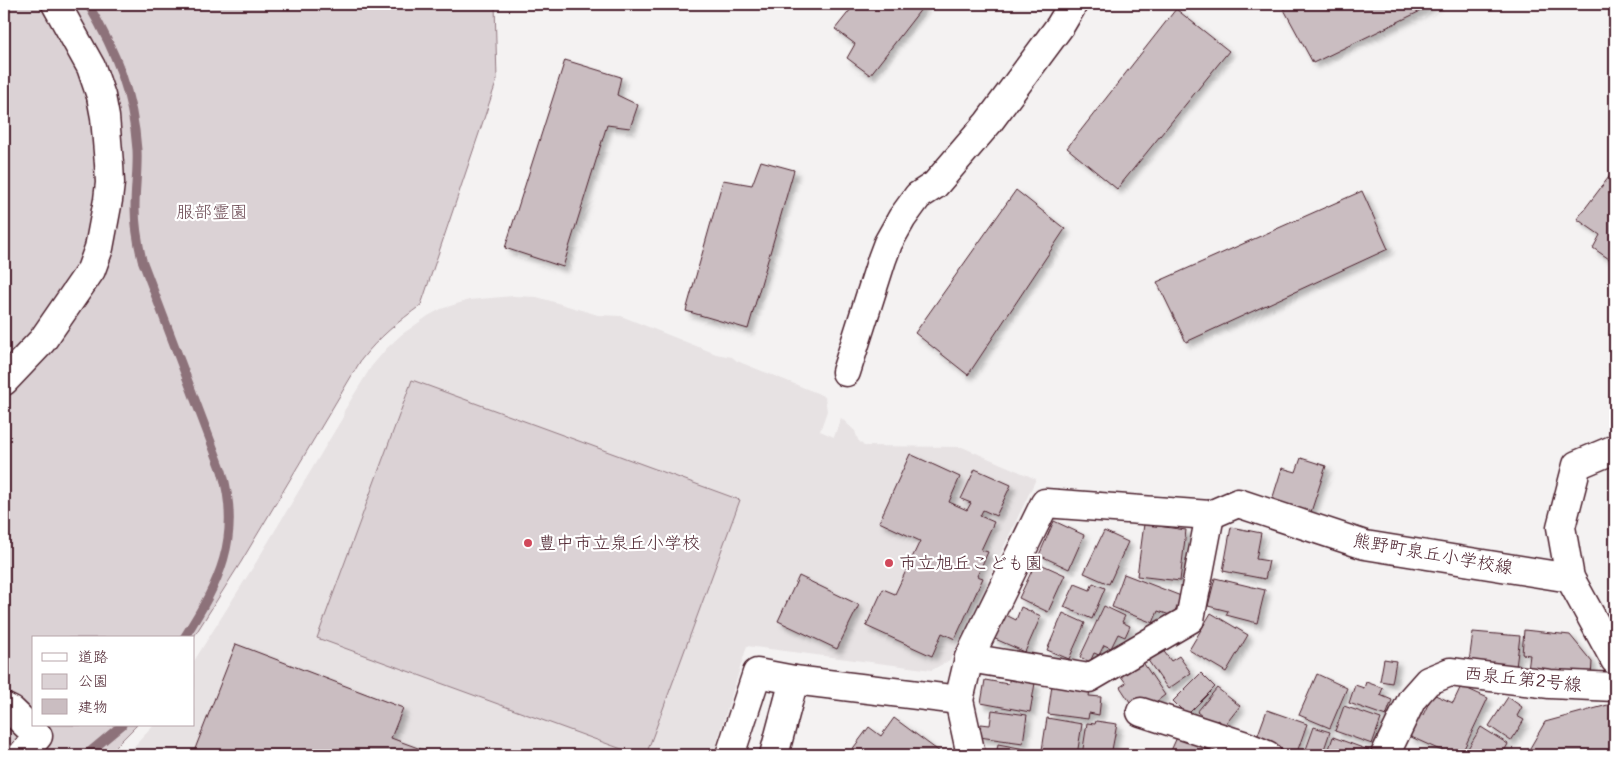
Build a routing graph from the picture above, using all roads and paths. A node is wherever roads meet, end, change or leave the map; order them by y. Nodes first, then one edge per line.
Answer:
1 (56, 4) edge
2 (1073, 4) edge
3 (846, 372) dead end
4 (4, 381) edge
5 (1615, 449) edge
6 (1210, 515) junction
7 (1570, 578) junction
8 (969, 658) junction
9 (1615, 660) edge
10 (794, 680) junction
11 (1615, 687) edge
12 (959, 700) junction
13 (4, 707) edge
14 (1141, 712) dead end
15 (22, 755) edge
16 (730, 755) edge
17 (774, 755) edge
18 (971, 755) edge
19 (1267, 755) edge
20 (1385, 755) edge

1 - 4 street
2 - 3 street
5 - 7 street
6 - 7 street, 熊野町泉丘小学校線
6 - 8 street, 熊野町泉丘小学校線
6 - 8 street
7 - 9 street
8 - 12 street, 熊野町泉丘小学校線
10 - 12 street
10 - 16 street
10 - 17 street
11 - 20 street, 西泉丘第2号線
12 - 18 street
13 - 15 street
14 - 19 street

